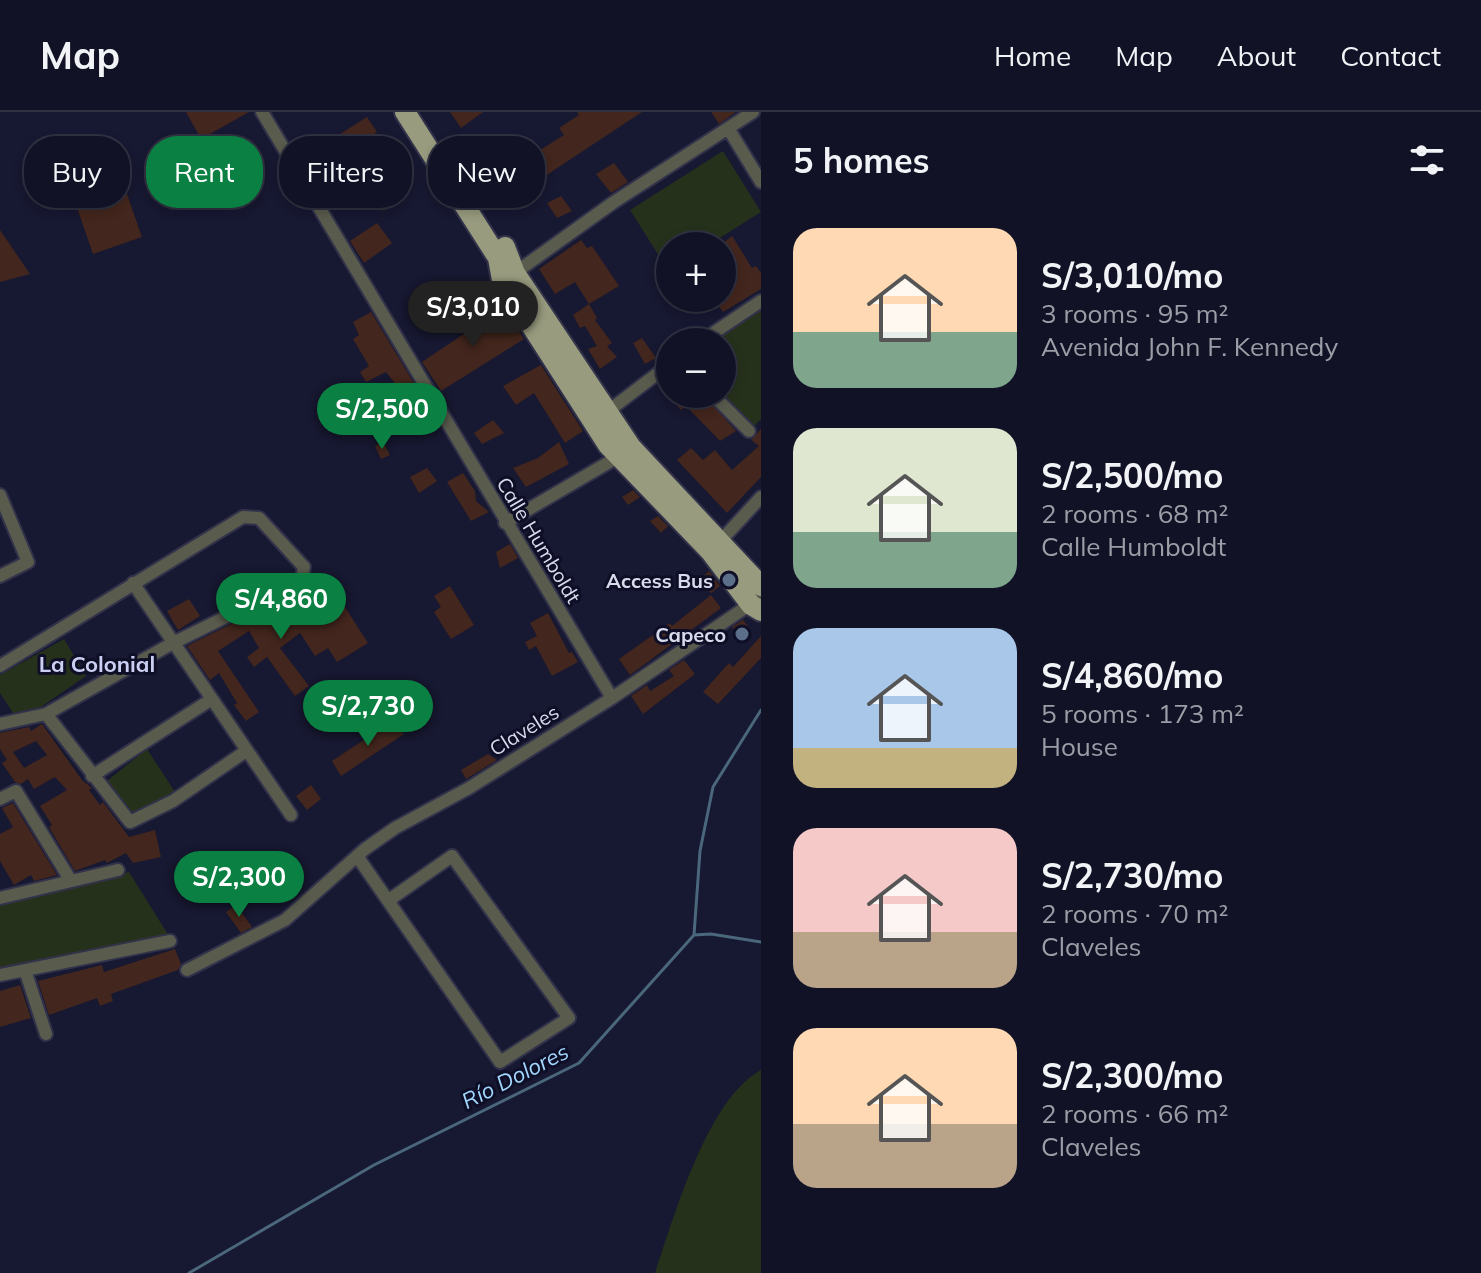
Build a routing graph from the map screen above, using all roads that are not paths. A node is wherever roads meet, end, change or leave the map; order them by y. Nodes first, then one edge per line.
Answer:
1 (262, 112) edge
2 (753, 112) edge
3 (415, 114) edge
4 (728, 128) junction
5 (761, 182) edge
6 (508, 276) junction
7 (761, 301) edge
8 (721, 328) edge
9 (656, 375) edge
10 (726, 408) edge
11 (600, 417) junction
12 (749, 431) dead end
13 (626, 452) junction
14 (0, 495) edge
15 (761, 497) edge
16 (505, 523) junction
17 (716, 546) junction
18 (0, 576) edge
19 (133, 583) junction
20 (761, 586) edge
21 (758, 604) edge
22 (173, 643) junction
23 (0, 666) edge
24 (612, 698) junction
25 (212, 699) junction
26 (0, 707) edge
27 (46, 714) junction
28 (4, 723) edge
29 (246, 751) junction
30 (92, 776) junction
31 (0, 799) edge
32 (291, 815) dead end
33 (357, 856) junction
34 (118, 870) dead end
35 (71, 881) junction
36 (0, 898) edge
37 (389, 900) junction
38 (170, 941) dead end
39 (25, 970) junction
40 (187, 970) dead end
41 (0, 975) edge
42 (46, 1034) dead end

1 - 16 street, Calle Humboldt
2 - 4 street
3 - 6 main road
4 - 5 street
4 - 6 street
6 - 11 main road
7 - 8 street
9 - 11 street
10 - 12 street
11 - 13 main road
13 - 16 street
13 - 17 main road
14 - 18 street
15 - 17 street
16 - 24 street, Calle Humboldt
17 - 20 main road
17 - 21 main road
19 - 22 street
19 - 22 street
19 - 23 street
21 - 24 street, Claveles
22 - 25 street
22 - 27 street
24 - 33 street, Claveles
25 - 29 street
25 - 30 street
26 - 28 street
27 - 28 street
27 - 30 street
29 - 30 street
29 - 32 street
31 - 35 street
33 - 37 street
33 - 40 street, Claveles
34 - 35 street
35 - 36 street
37 - 37 street
38 - 39 street
39 - 41 street
39 - 42 street

